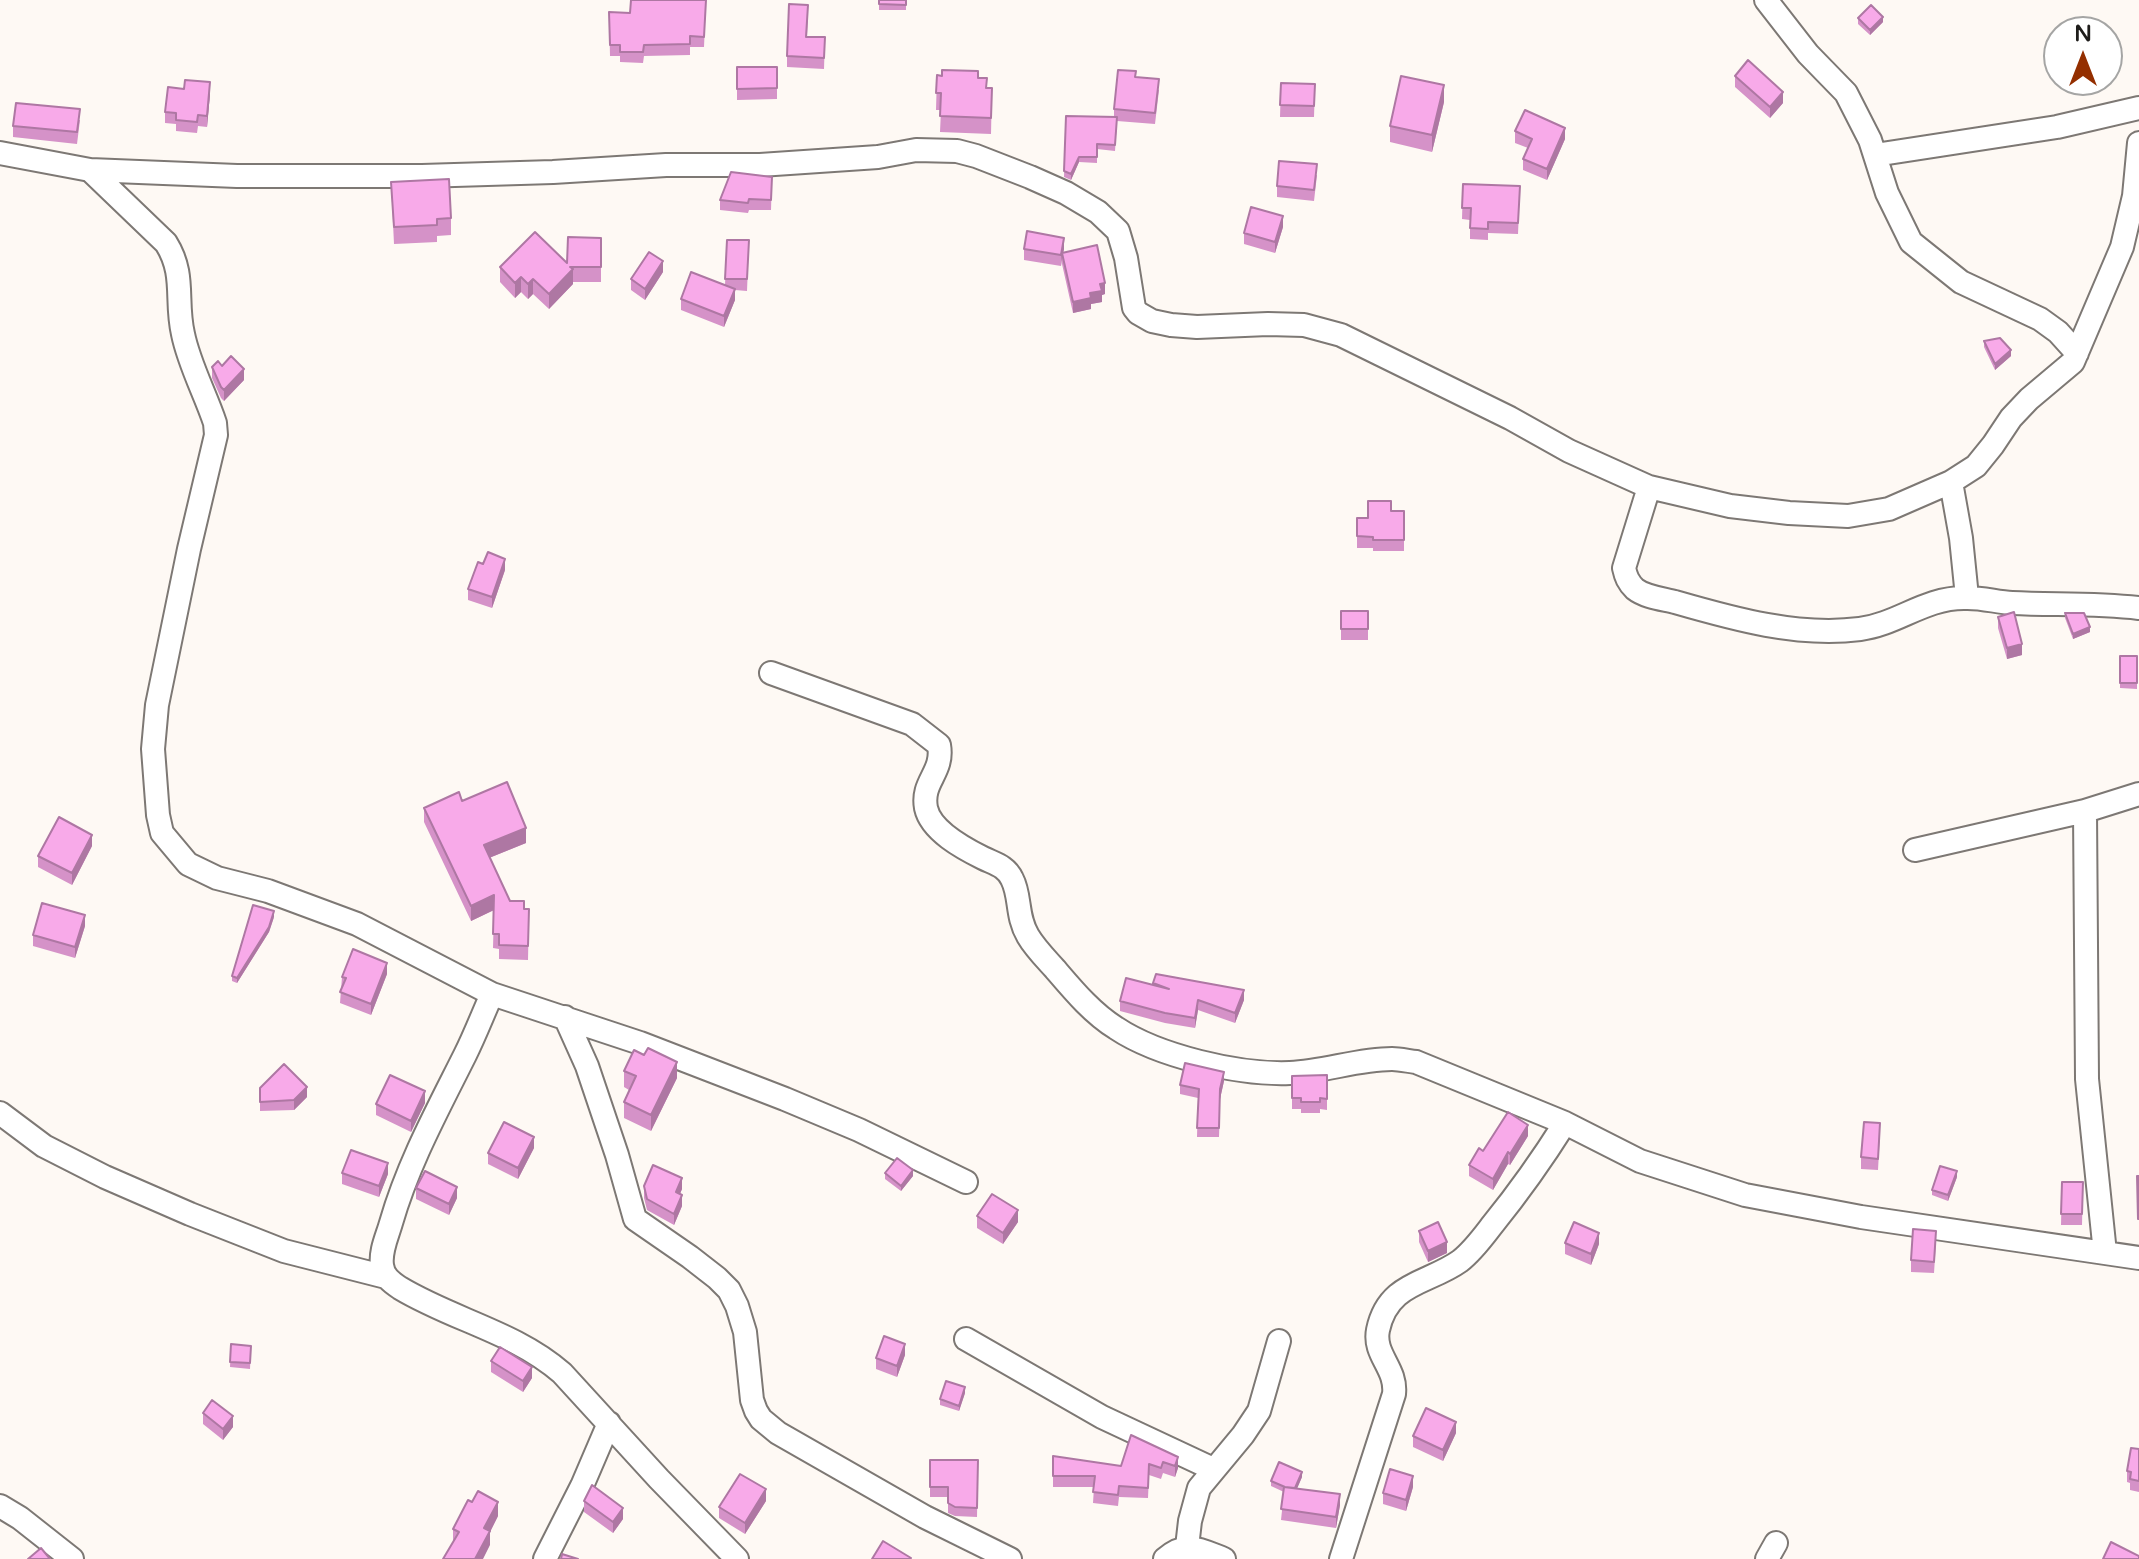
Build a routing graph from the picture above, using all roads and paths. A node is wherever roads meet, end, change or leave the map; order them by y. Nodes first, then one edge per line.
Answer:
1 (1766, 0) edge
2 (2139, 108) edge
3 (2139, 143) edge
4 (0, 153) edge
5 (1875, 155) junction
6 (90, 170) junction
7 (2077, 353) junction
8 (1951, 482) junction
9 (1649, 487) junction
10 (1967, 597) junction
11 (2139, 608) edge
12 (771, 673) dead end
13 (2139, 794) edge
14 (2085, 811) junction
15 (1915, 850) dead end
16 (492, 994) junction
17 (565, 1017) junction
18 (0, 1113) edge
19 (1565, 1123) junction
20 (966, 1182) dead end
21 (2105, 1253) junction
22 (2139, 1258) edge
23 (386, 1277) junction
24 (966, 1339) dead end
25 (1279, 1341) dead end
26 (609, 1423) junction
27 (1213, 1469) junction
28 (0, 1506) edge
29 (1187, 1547) junction
30 (72, 1559) edge
31 (545, 1559) edge
32 (737, 1559) edge
33 (1010, 1559) edge
34 (1165, 1559) edge
35 (1224, 1559) edge
36 (1341, 1559) edge

1 - 5 street
2 - 5 street
3 - 7 street
4 - 6 street
5 - 7 street
6 - 9 street
6 - 16 street
7 - 8 street
8 - 9 street
8 - 10 street
9 - 10 street
10 - 11 street
12 - 19 street
13 - 14 street
14 - 15 street
14 - 21 street
16 - 17 street
16 - 23 street
17 - 20 street
17 - 33 street
18 - 23 street
19 - 21 street
19 - 36 street
21 - 22 street
23 - 26 street
24 - 27 street
25 - 27 street
26 - 31 street
26 - 32 street
27 - 29 street
28 - 30 street
29 - 34 street
29 - 35 street

